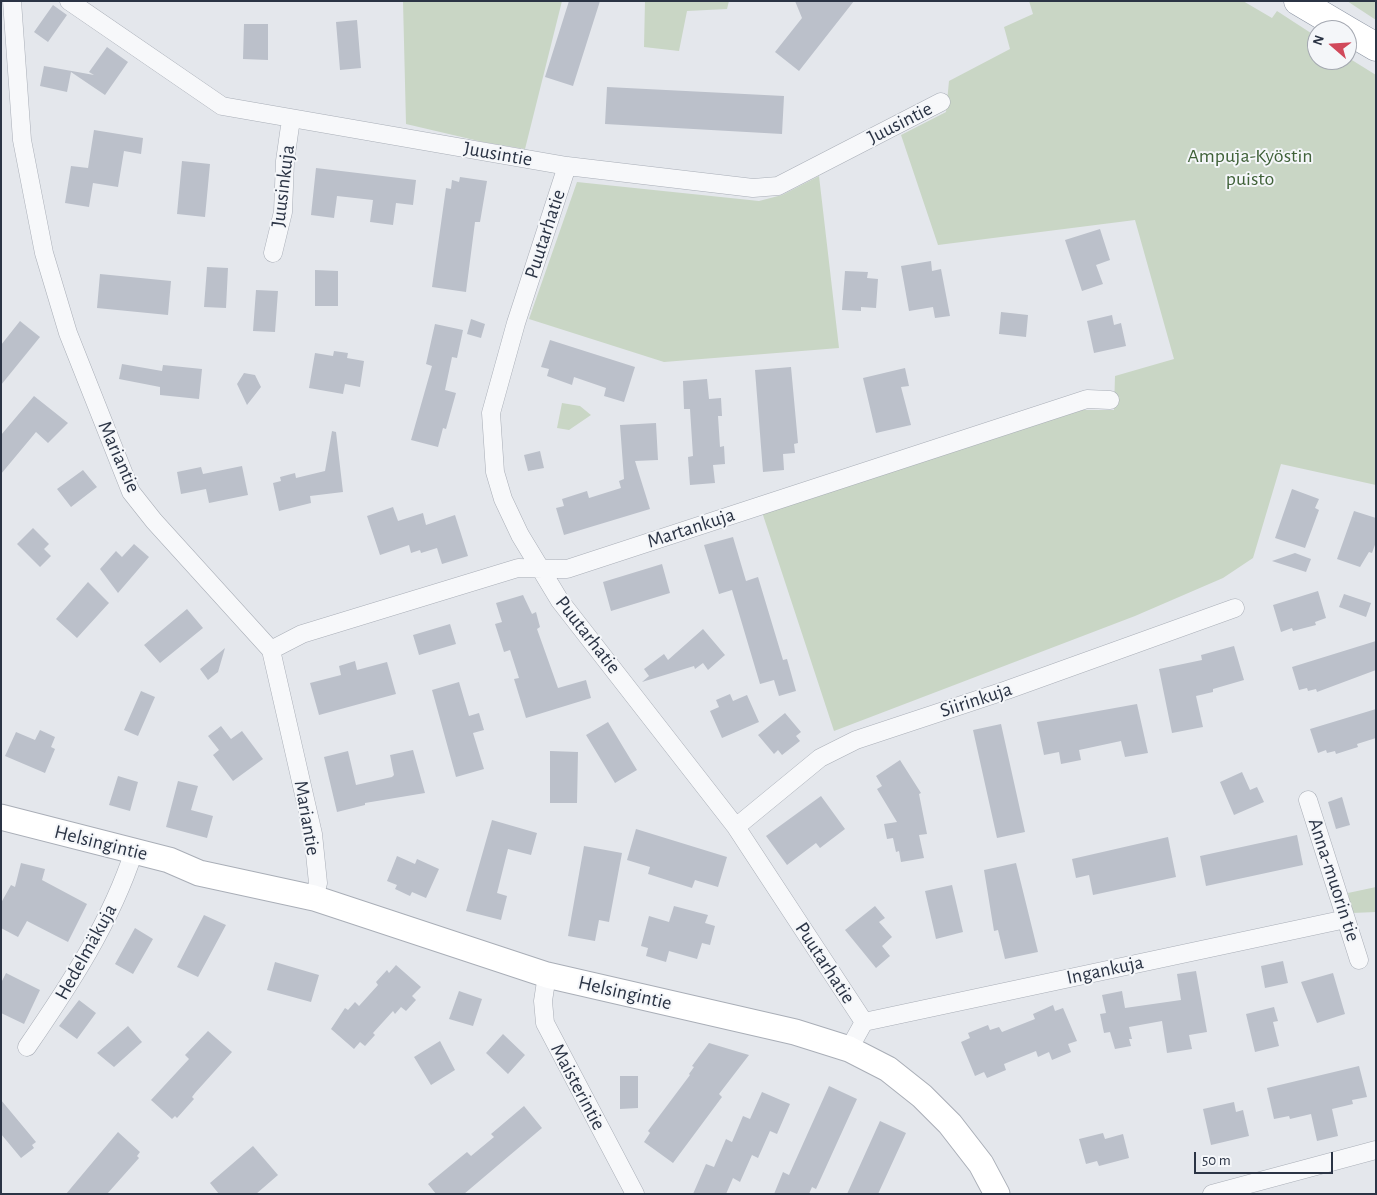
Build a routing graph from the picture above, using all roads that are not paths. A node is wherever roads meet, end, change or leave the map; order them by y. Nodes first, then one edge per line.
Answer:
1 (12, 1) edge
2 (69, 1) edge
3 (1298, 1) edge
4 (1330, 20) edge
5 (1357, 36) edge
6 (1376, 47) edge
7 (941, 102) dead end
8 (291, 118) junction
9 (567, 166) junction
10 (272, 253) dead end
11 (1110, 400) dead end
12 (541, 569) junction
13 (1235, 608) dead end
14 (271, 650) junction
15 (1308, 800) dead end
16 (1, 817) edge
17 (736, 827) junction
18 (1, 835) edge
19 (132, 858) junction
20 (314, 898) junction
21 (1346, 919) junction
22 (1359, 960) dead end
23 (547, 974) junction
24 (864, 1022) junction
25 (27, 1047) dead end
26 (849, 1049) junction
27 (1376, 1150) edge
28 (635, 1194) edge
29 (997, 1194) edge
30 (1212, 1194) edge

1 - 14 street, Mariantie
2 - 8 street, Juusintie
3 - 4 highway
5 - 6 highway
7 - 9 street, Juusintie
8 - 9 street, Juusintie
8 - 10 street, Juusinkuja
9 - 12 street, Puutarhatie
11 - 12 street, Martankuja
12 - 14 street, Martankuja
12 - 17 street, Puutarhatie
13 - 17 street, Siirinkuja
14 - 20 street, Mariantie
15 - 21 street, Anna-muorin tie
16 - 19 main road, Helsingintie
17 - 24 street, Puutarhatie
18 - 19 main road, Helsingintie
19 - 20 main road, Helsingintie
19 - 25 street, Hedelmäkuja
20 - 23 main road, Helsingintie
21 - 22 street, Anna-muorin tie
21 - 24 street, Ingankuja
23 - 26 main road, Helsingintie
23 - 28 street, Maisterintie
24 - 26 street, Puutarhatie
26 - 29 main road, Helsingintie
27 - 30 street

